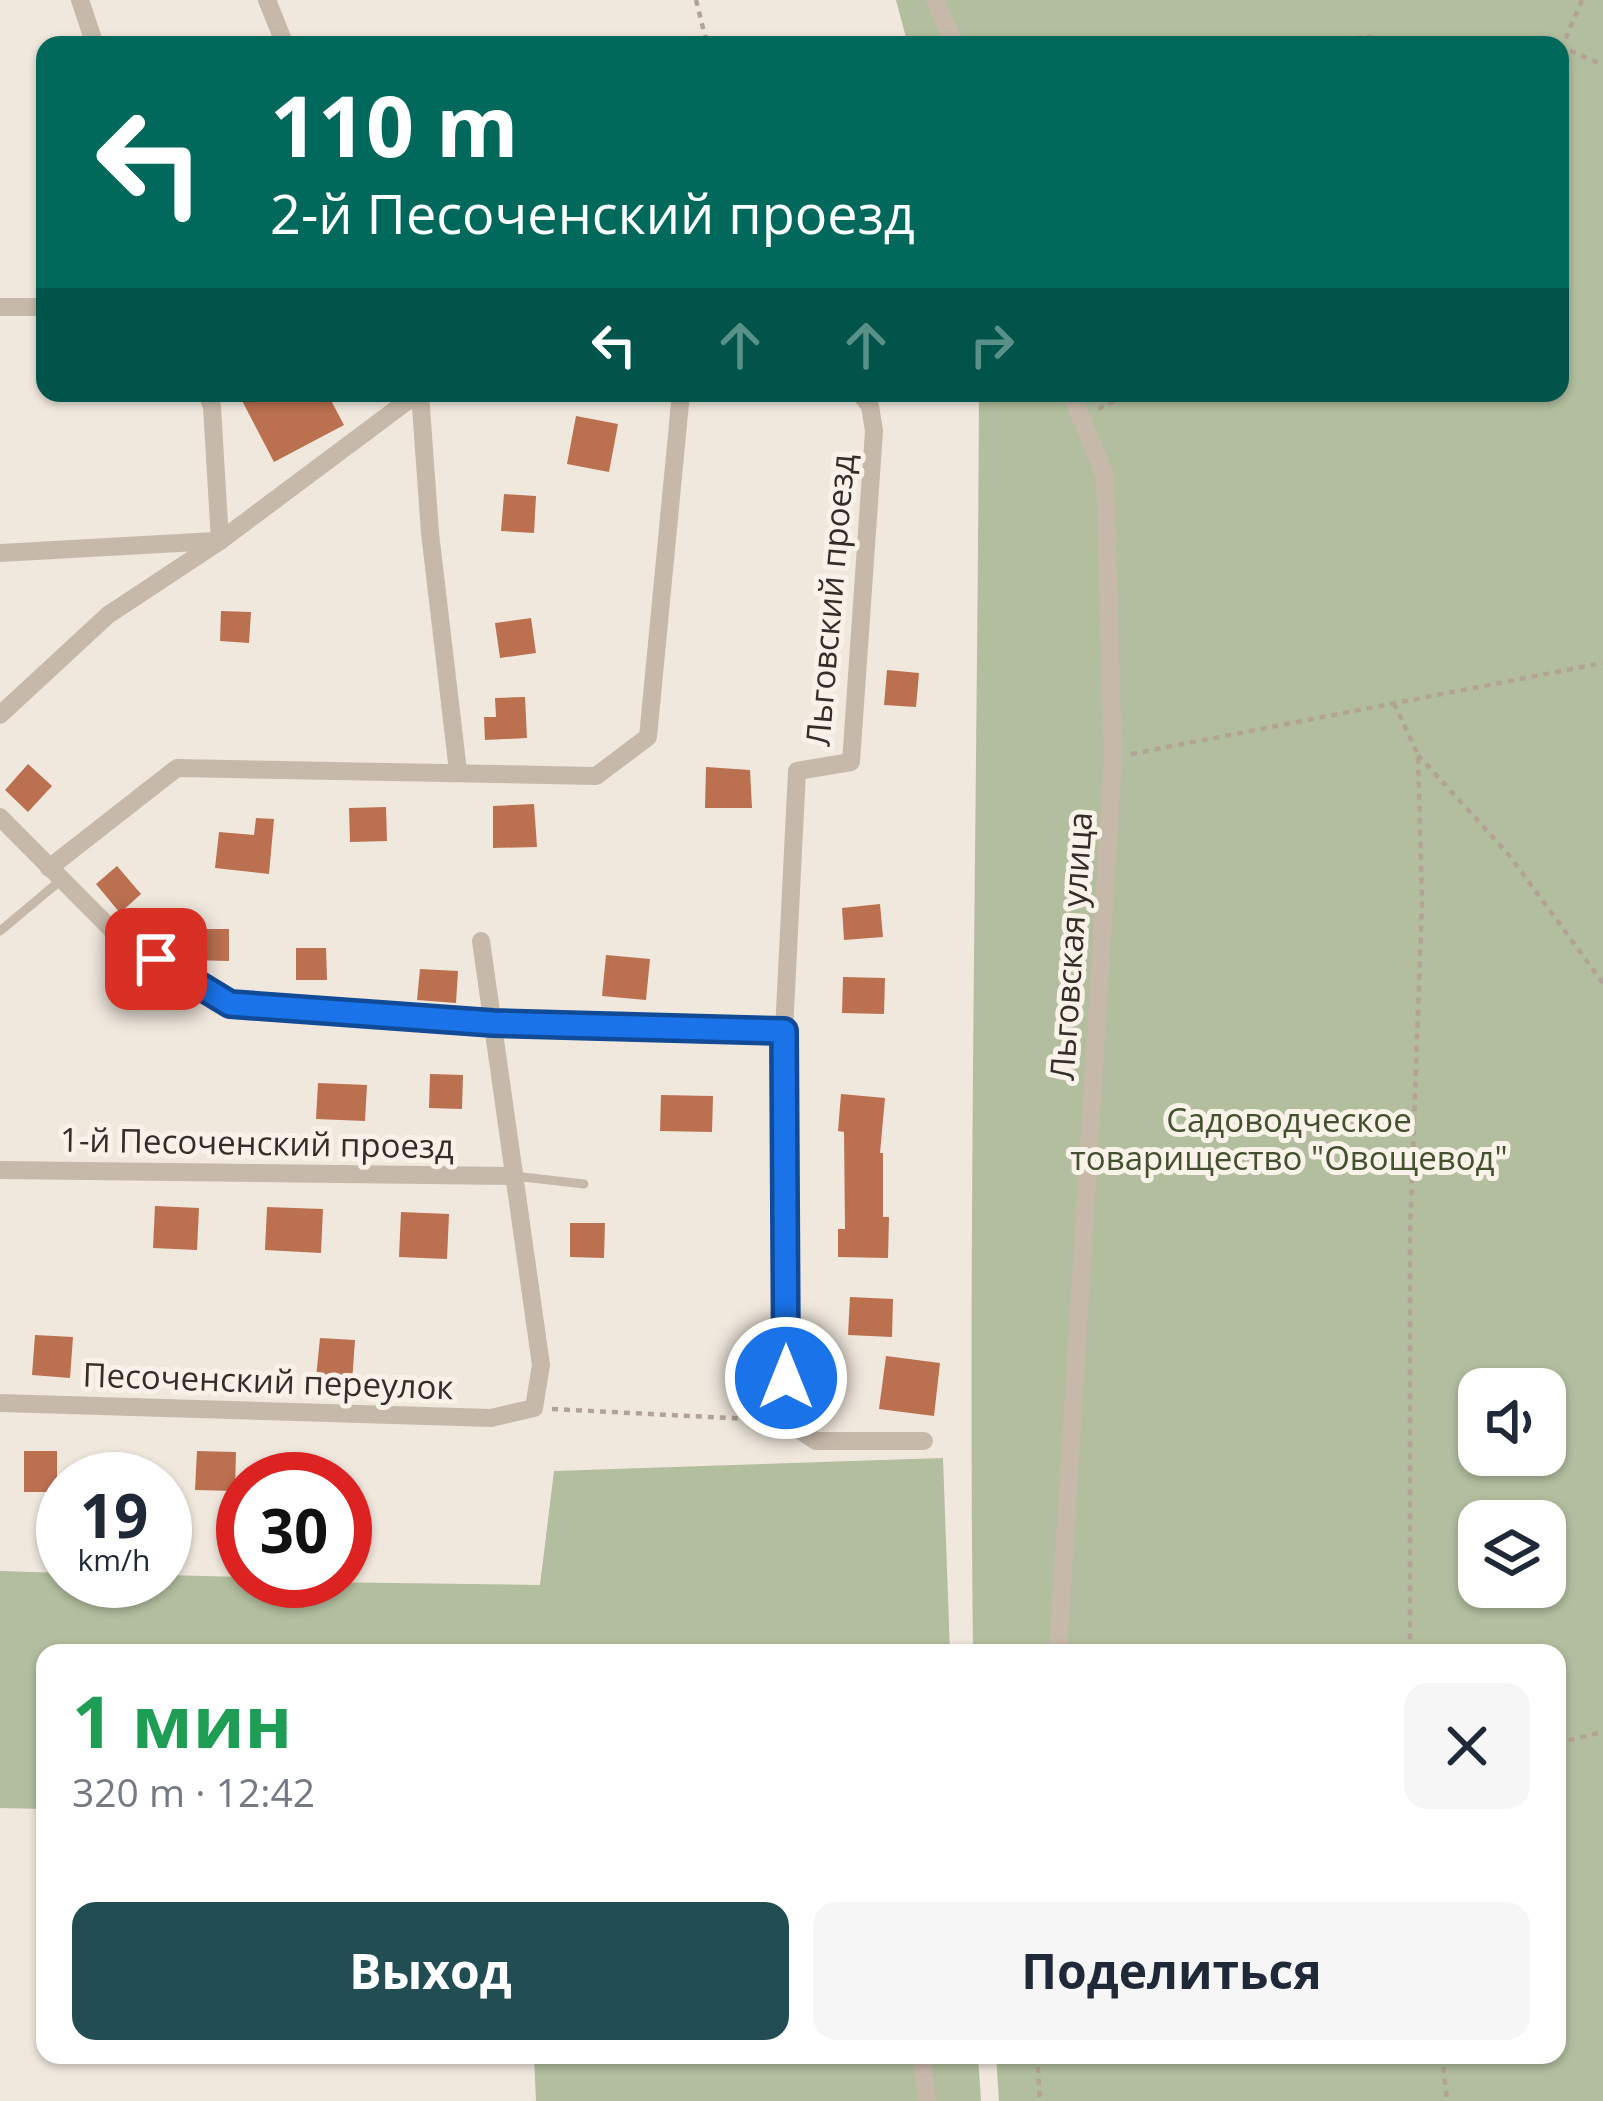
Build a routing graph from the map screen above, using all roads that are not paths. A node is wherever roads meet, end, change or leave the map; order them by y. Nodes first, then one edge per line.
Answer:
1 (80, 0) edge
2 (267, 0) edge
3 (935, 0) edge
4 (92, 36) edge
5 (281, 36) edge
6 (951, 36) edge
7 (0, 307) edge
8 (36, 307) edge
9 (210, 402) edge
10 (407, 402) edge
11 (420, 402) edge
12 (680, 402) edge
13 (867, 402) edge
14 (1075, 402) edge
15 (220, 541) junction
16 (0, 553) edge
17 (0, 715) edge
18 (458, 771) junction
19 (0, 817) edge
20 (55, 874) junction
21 (0, 931) edge
22 (481, 941) dead end
23 (493, 1023) junction
24 (784, 1031) junction
25 (0, 1170) edge
26 (514, 1176) junction
27 (584, 1184) dead end
28 (0, 1402) edge
29 (924, 1441) dead end
30 (1059, 1644) edge
31 (923, 2064) edge
32 (927, 2101) edge

1 - 4 street
2 - 5 street
3 - 6 street
7 - 8 street
9 - 15 street
10 - 15 street
11 - 18 street
12 - 18 street
13 - 24 street, Льговский проезд
14 - 30 street, Льговская улица
15 - 16 street
15 - 17 street
18 - 20 street
19 - 20 street
20 - 21 lane
20 - 23 street
22 - 23 street
23 - 24 street
23 - 26 street
24 - 29 street, Льговский проезд
25 - 26 street, 1-й Песоченский проезд
26 - 27 lane
26 - 28 street, Песоченский переулок
31 - 32 street

